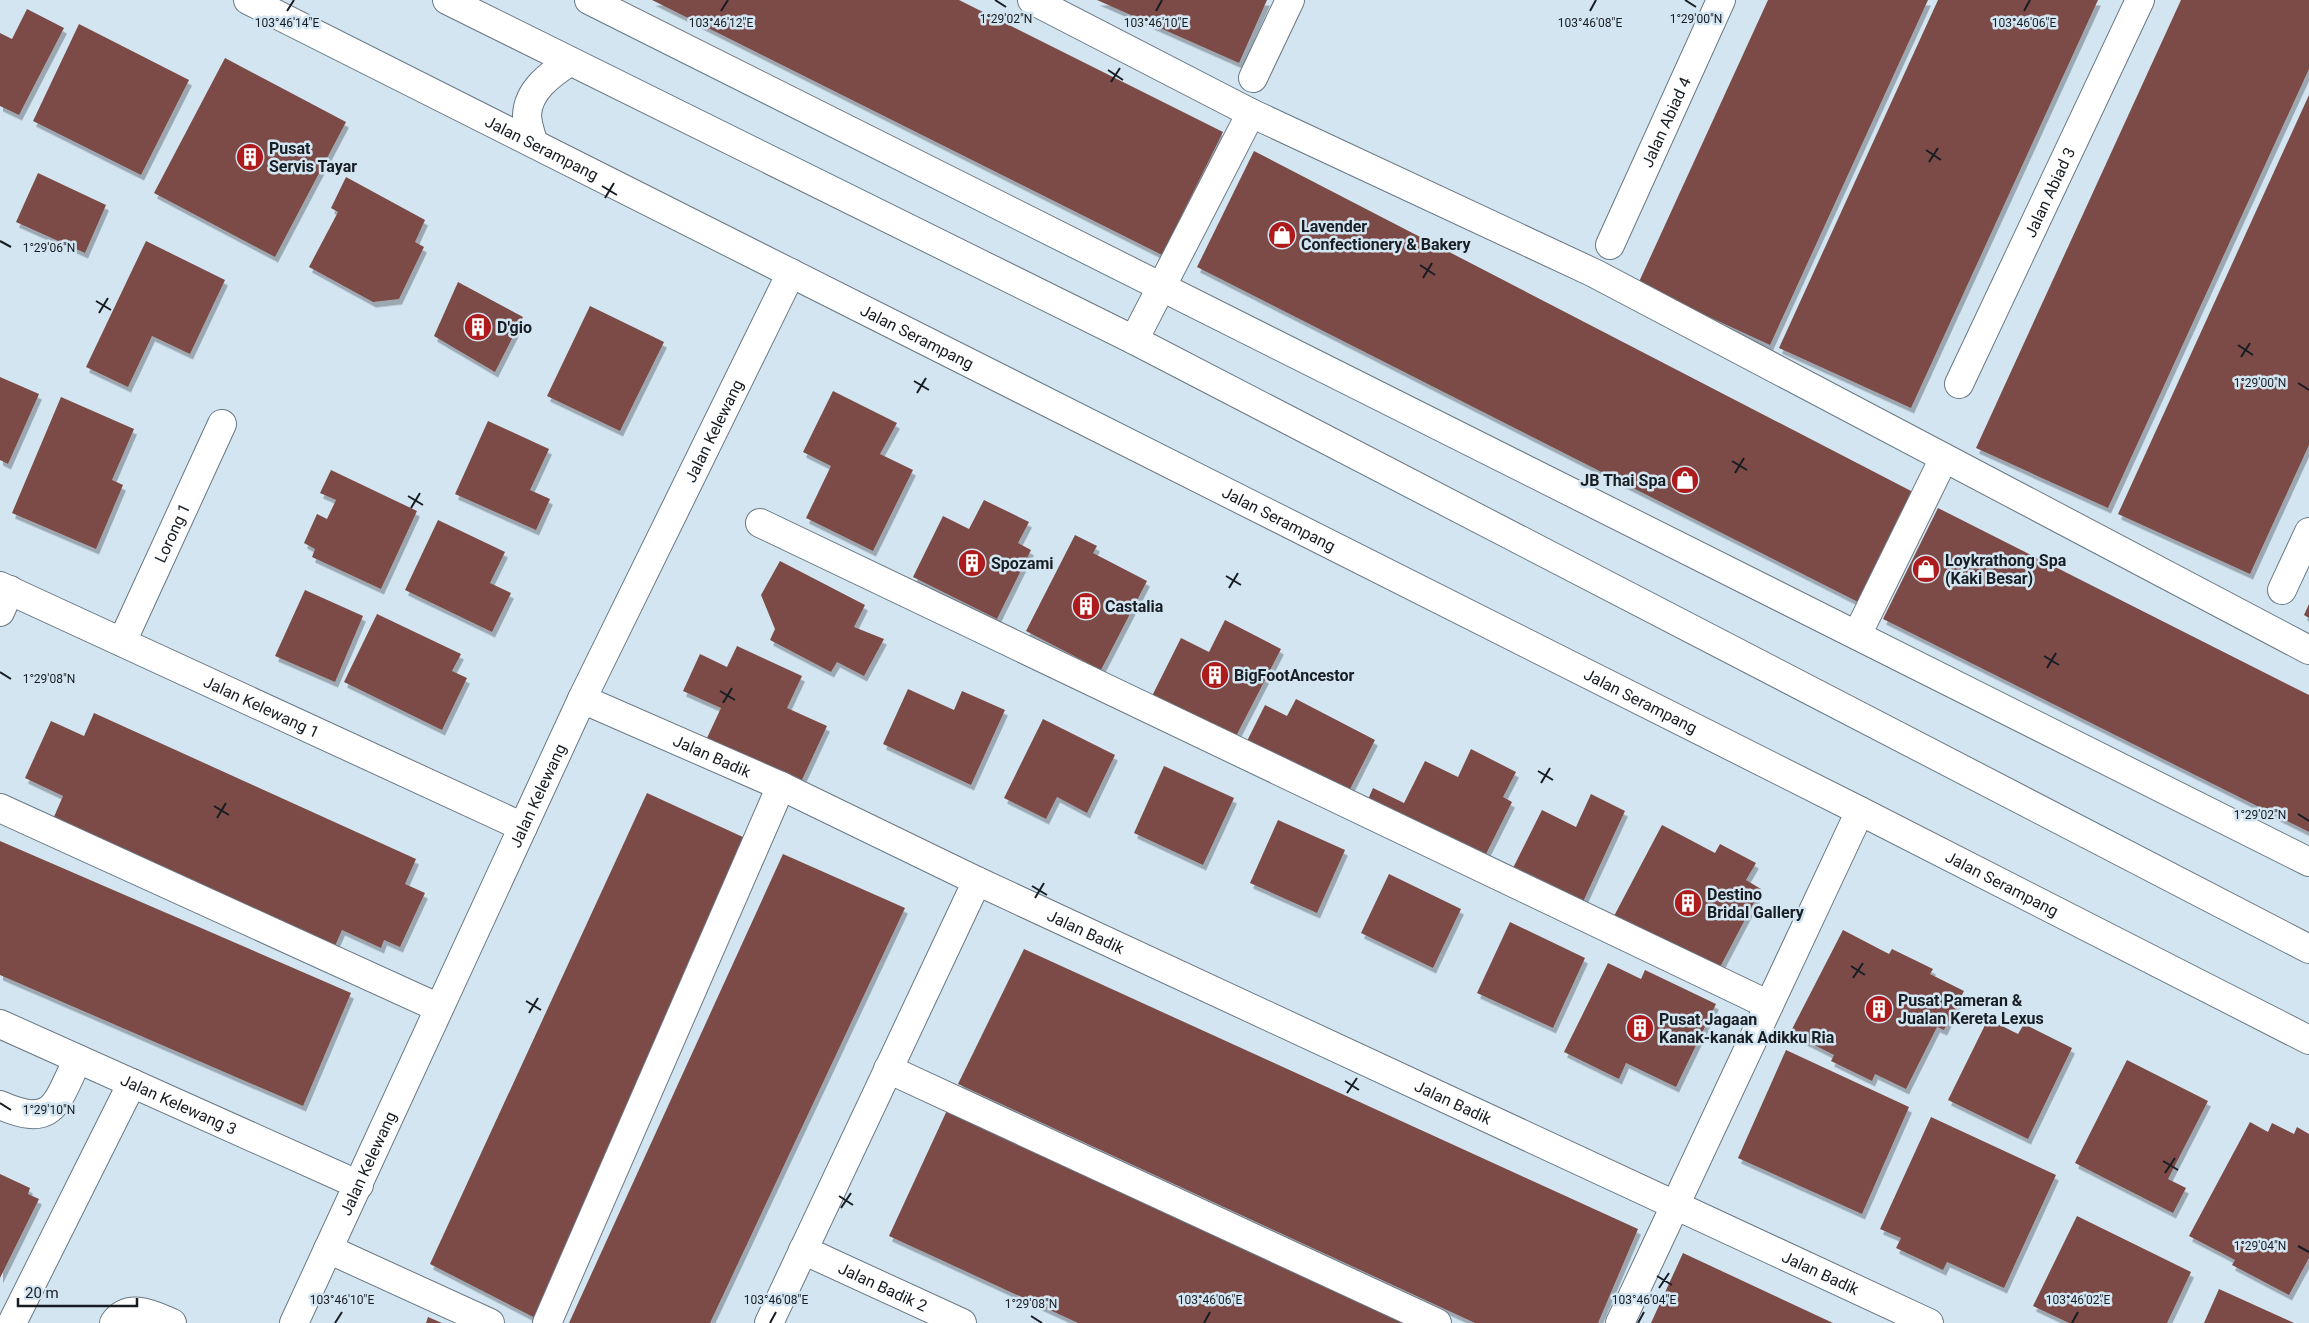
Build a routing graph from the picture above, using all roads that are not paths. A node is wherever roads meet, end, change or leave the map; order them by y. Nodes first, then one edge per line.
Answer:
1 (248, 0) edge
2 (448, 0) edge
3 (589, 0) edge
4 (1032, 0) edge
5 (1290, 0) edge
6 (1721, 0) edge
7 (2140, 0) edge
8 (569, 62) junction
9 (1253, 78) dead end
10 (1251, 113) junction
11 (533, 142) junction
12 (1610, 245) dead end
13 (791, 273) junction
14 (1160, 286) junction
15 (1134, 340) junction
16 (1959, 384) dead end
17 (222, 424) dead end
18 (1944, 458) junction
19 (760, 523) dead end
20 (2309, 532) edge
21 (2282, 590) dead end
22 (3, 596) edge
23 (1857, 635) junction
24 (122, 642) junction
25 (2309, 650) edge
26 (582, 699) junction
27 (781, 786) junction
28 (0, 808) edge
29 (1860, 811) junction
30 (523, 827) junction
31 (2309, 862) edge
32 (977, 881) junction
33 (2309, 949) edge
34 (1769, 1005) junction
35 (439, 1008) junction
36 (0, 1024) edge
37 (2309, 1040) edge
38 (78, 1059) junction
39 (888, 1069) junction
40 (132, 1083) junction
41 (0, 1105) edge
42 (358, 1185) junction
43 (1676, 1204) junction
44 (328, 1249) junction
45 (803, 1250) junction
46 (12, 1323) edge
47 (114, 1323) edge
48 (172, 1323) edge
49 (294, 1323) edge
50 (490, 1323) edge
51 (547, 1323) edge
52 (769, 1323) edge
53 (962, 1323) edge
54 (1437, 1323) edge
55 (1620, 1323) edge
56 (1929, 1323) edge

1 - 11 street, Jalan Serampang
2 - 8 street
3 - 14 street
4 - 10 street
5 - 9 street
6 - 12 street, Jalan Abiad 4
7 - 16 street, Jalan Abiad 3
8 - 11 street
8 - 15 street
10 - 14 street
10 - 18 street
11 - 13 street, Jalan Serampang
13 - 26 street, Jalan Kelewang
13 - 29 street, Jalan Serampang
14 - 15 street
14 - 23 street
15 - 33 street
17 - 24 street, Lorong 1
18 - 23 street
18 - 25 street
19 - 34 street
20 - 21 street
22 - 24 street, Jalan Kelewang 1
23 - 31 street
24 - 30 street, Jalan Kelewang 1
26 - 27 street, Jalan Badik
26 - 30 street, Jalan Kelewang
27 - 32 street, Jalan Badik
27 - 51 street
28 - 35 street
29 - 34 street
29 - 37 street, Jalan Serampang
30 - 35 street, Jalan Kelewang
32 - 39 street
32 - 43 street, Jalan Badik
34 - 43 street
35 - 42 street, Jalan Kelewang
36 - 38 street, Jalan Kelewang 3
38 - 40 street, Jalan Kelewang 3
38 - 41 street
39 - 45 street
39 - 54 street
40 - 42 street, Jalan Kelewang 3
40 - 46 street
42 - 44 street, Jalan Kelewang
43 - 55 street
43 - 56 street, Jalan Badik
44 - 49 street, Jalan Kelewang
44 - 50 street
45 - 52 street
45 - 53 street, Jalan Badik 2
47 - 48 street

